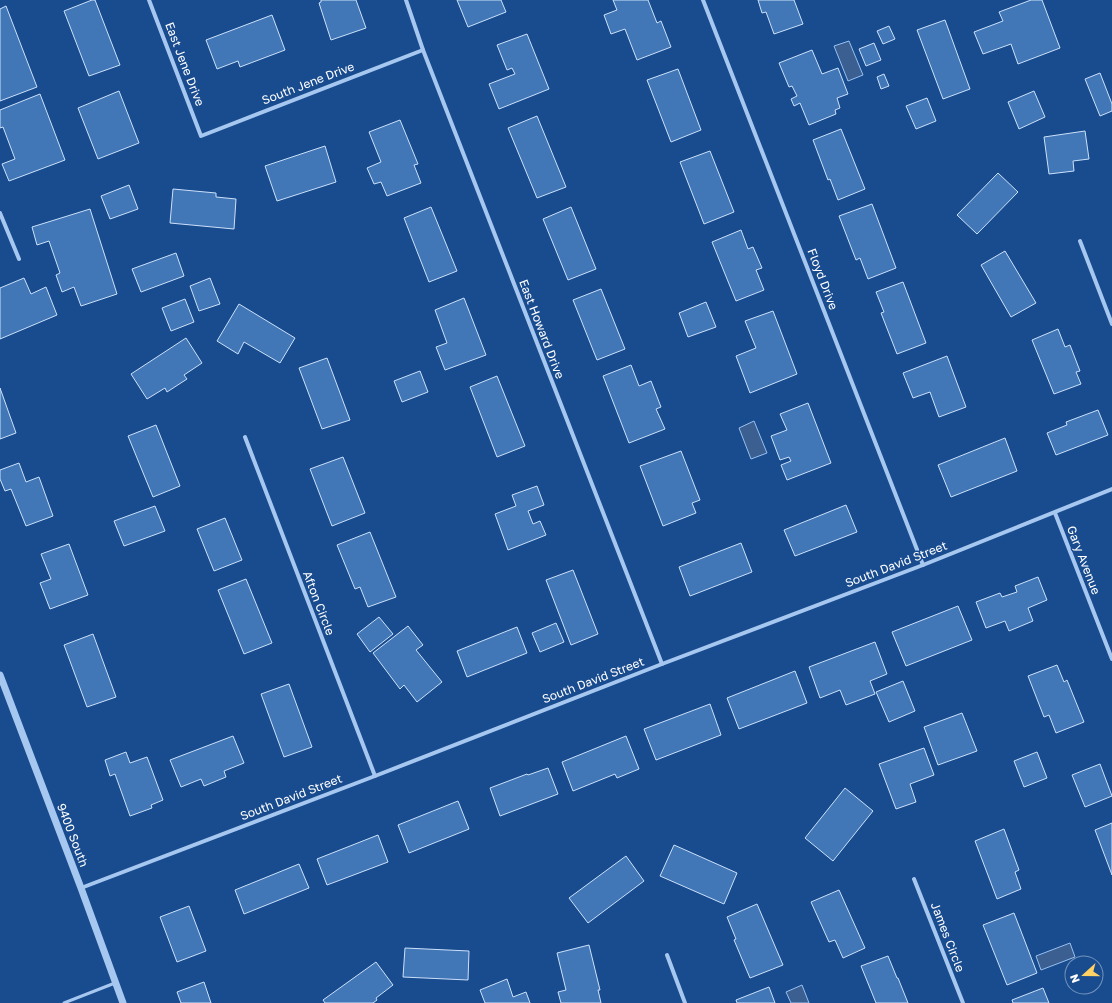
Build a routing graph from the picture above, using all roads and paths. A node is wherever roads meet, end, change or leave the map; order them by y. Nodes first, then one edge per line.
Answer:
1 (150, 0) edge
2 (406, 0) edge
3 (704, 0) edge
4 (423, 50) junction
5 (201, 136) joint
6 (0, 213) edge
7 (1080, 241) dead end
8 (19, 259) dead end
9 (1112, 324) edge
10 (245, 437) dead end
11 (1112, 490) edge
12 (1055, 513) junction
13 (923, 565) junction
14 (1112, 659) edge
15 (662, 664) junction
16 (0, 675) edge
17 (375, 776) junction
18 (914, 879) dead end
19 (81, 888) junction
20 (667, 955) dead end
21 (116, 983) junction
22 (64, 1003) edge
23 (123, 1003) edge
24 (685, 1003) edge
25 (963, 1003) edge

1 - 5 street, East Jene Drive
2 - 4 street, East Howard Drive
3 - 13 street, Floyd Drive
4 - 5 street, South Jene Drive
4 - 15 street, East Howard Drive
6 - 8 street
7 - 9 street
10 - 17 street, Afton Circle
11 - 12 street, South David Street
12 - 13 street, South David Street
12 - 14 street, Gary Avenue
13 - 15 street, South David Street
15 - 17 street, South David Street
16 - 19 street, 9400 South
17 - 19 street, South David Street
18 - 25 street, James Circle
19 - 21 street, 9400 South
20 - 24 street
21 - 22 lane
21 - 23 street, 9400 South

